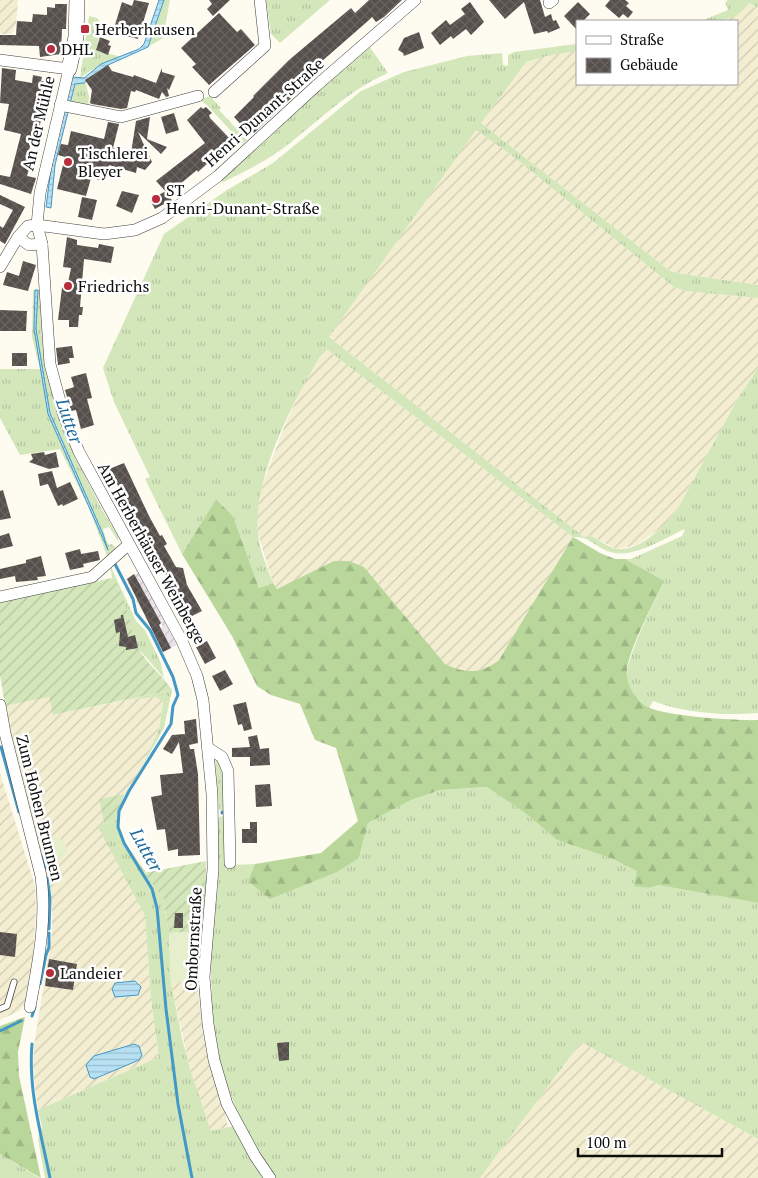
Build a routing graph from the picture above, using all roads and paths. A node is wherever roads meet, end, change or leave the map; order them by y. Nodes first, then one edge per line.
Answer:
1 (77, 0) edge
2 (260, 0) edge
3 (415, 0) edge
4 (0, 60) edge
5 (68, 69) junction
6 (214, 92) dead end
7 (198, 96) dead end
8 (67, 109) junction
9 (37, 225) junction
10 (18, 237) junction
11 (42, 244) junction
12 (0, 267) edge
13 (128, 545) junction
14 (0, 597) edge
15 (0, 705) edge
16 (208, 748) junction
17 (230, 863) dead end
18 (14, 982) dead end
19 (30, 1007) dead end
20 (0, 1009) edge
21 (270, 1178) edge

1 - 5 street, An der Mühle
2 - 6 street
3 - 9 street, Henri-Dunant-Straße
4 - 5 street
5 - 8 street, An der Mühle
7 - 8 street
8 - 9 street, An der Mühle
9 - 10 street
9 - 11 street, Am Herberhäuser Weinberge
10 - 11 street
10 - 12 street
11 - 13 street, Am Herberhäuser Weinberge
13 - 14 street
13 - 16 street, Am Herberhäuser Weinberge
15 - 19 street, Zum Hohen Brunnen
16 - 17 street
16 - 21 street, Ombornstraße
18 - 20 lane

